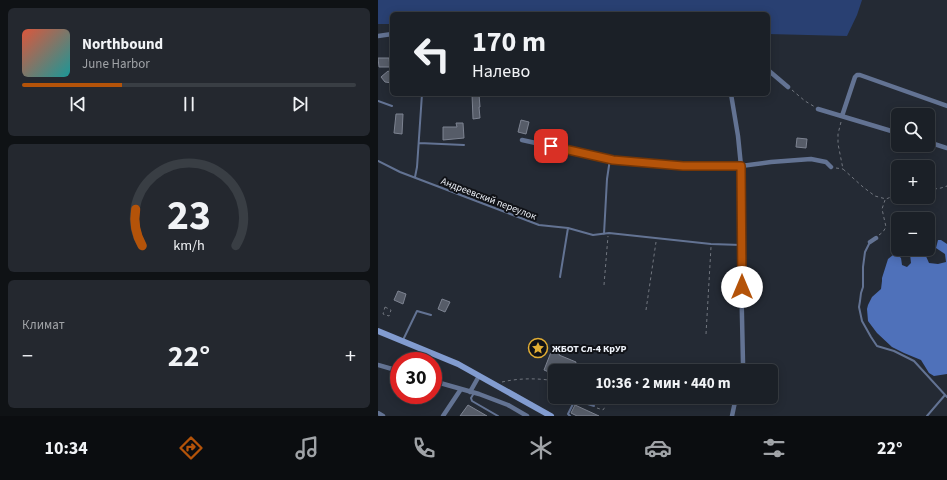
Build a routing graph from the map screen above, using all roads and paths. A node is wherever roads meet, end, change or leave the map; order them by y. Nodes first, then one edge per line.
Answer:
1 (390, 34) edge
2 (378, 36) edge
3 (770, 72) edge
4 (788, 86) joint
5 (422, 96) edge
6 (731, 96) edge
7 (378, 101) edge
8 (392, 106) dead end
9 (947, 106) edge
10 (818, 109) joint
11 (842, 116) junction
12 (891, 131) edge
13 (522, 140) dead end
14 (419, 143) junction
15 (935, 144) edge
16 (464, 145) dead end
17 (947, 148) edge
18 (610, 159) junction
19 (378, 161) edge
20 (741, 166) junction
21 (831, 167) joint
22 (843, 169) junction
23 (416, 177) junction
24 (947, 186) edge
25 (935, 189) edge
26 (891, 197) edge
27 (886, 199) junction
28 (568, 228) junction
29 (609, 233) junction
30 (604, 234) junction
31 (656, 238) junction
32 (876, 238) joint
33 (870, 242) joint
34 (711, 244) junction
35 (742, 246) junction
36 (560, 277) dead end
37 (604, 285) dead end
38 (391, 310) joint
39 (646, 310) dead end
40 (431, 315) dead end
41 (378, 331) edge
42 (706, 334) dead end
43 (402, 341) junction
44 (743, 364) edge
45 (378, 365) edge
46 (390, 368) edge
47 (479, 376) junction
48 (548, 380) edge
49 (442, 384) edge
50 (494, 384) junction
51 (461, 389) junction
52 (472, 392) junction
53 (946, 396) edge
54 (605, 404) edge
55 (735, 404) edge
56 (594, 406) joint
57 (520, 412) junction
58 (378, 413) edge
59 (383, 416) edge
60 (443, 416) edge
61 (498, 416) edge
62 (516, 416) edge
63 (527, 416) edge
64 (551, 416) edge
65 (570, 416) edge
66 (732, 416) edge
67 (927, 416) edge

1 - 2 street
3 - 4 street
4 - 10 path
5 - 14 lane
6 - 20 street
7 - 8 lane
9 - 11 street
10 - 11 street
11 - 12 street
11 - 22 path
13 - 18 street
14 - 16 lane
14 - 23 lane
15 - 17 street
18 - 20 street
18 - 30 lane
19 - 23 lane, Андреевский переулок
20 - 21 street
20 - 35 street
21 - 22 path
22 - 27 path
23 - 28 lane, Андреевский переулок
24 - 25 path
26 - 27 path
27 - 32 path
28 - 30 lane, Андреевский переулок
28 - 36 lane
29 - 30 lane, Андреевский переулок
29 - 31 lane, Андреевский переулок
29 - 37 path
31 - 34 lane, Андреевский переулок
31 - 39 path
32 - 33 street
33 - 53 lane
34 - 35 lane, Андреевский переулок
34 - 42 path
35 - 44 street
38 - 38 path
40 - 43 lane
41 - 43 main road
43 - 47 main road
45 - 46 street
47 - 50 main road
47 - 52 street
48 - 50 path
49 - 51 street
50 - 64 main road
51 - 52 street
51 - 60 street
52 - 57 street
52 - 61 lane
53 - 67 lane
54 - 56 path
55 - 66 street
56 - 65 lane
57 - 62 lane
57 - 63 street
58 - 59 street

